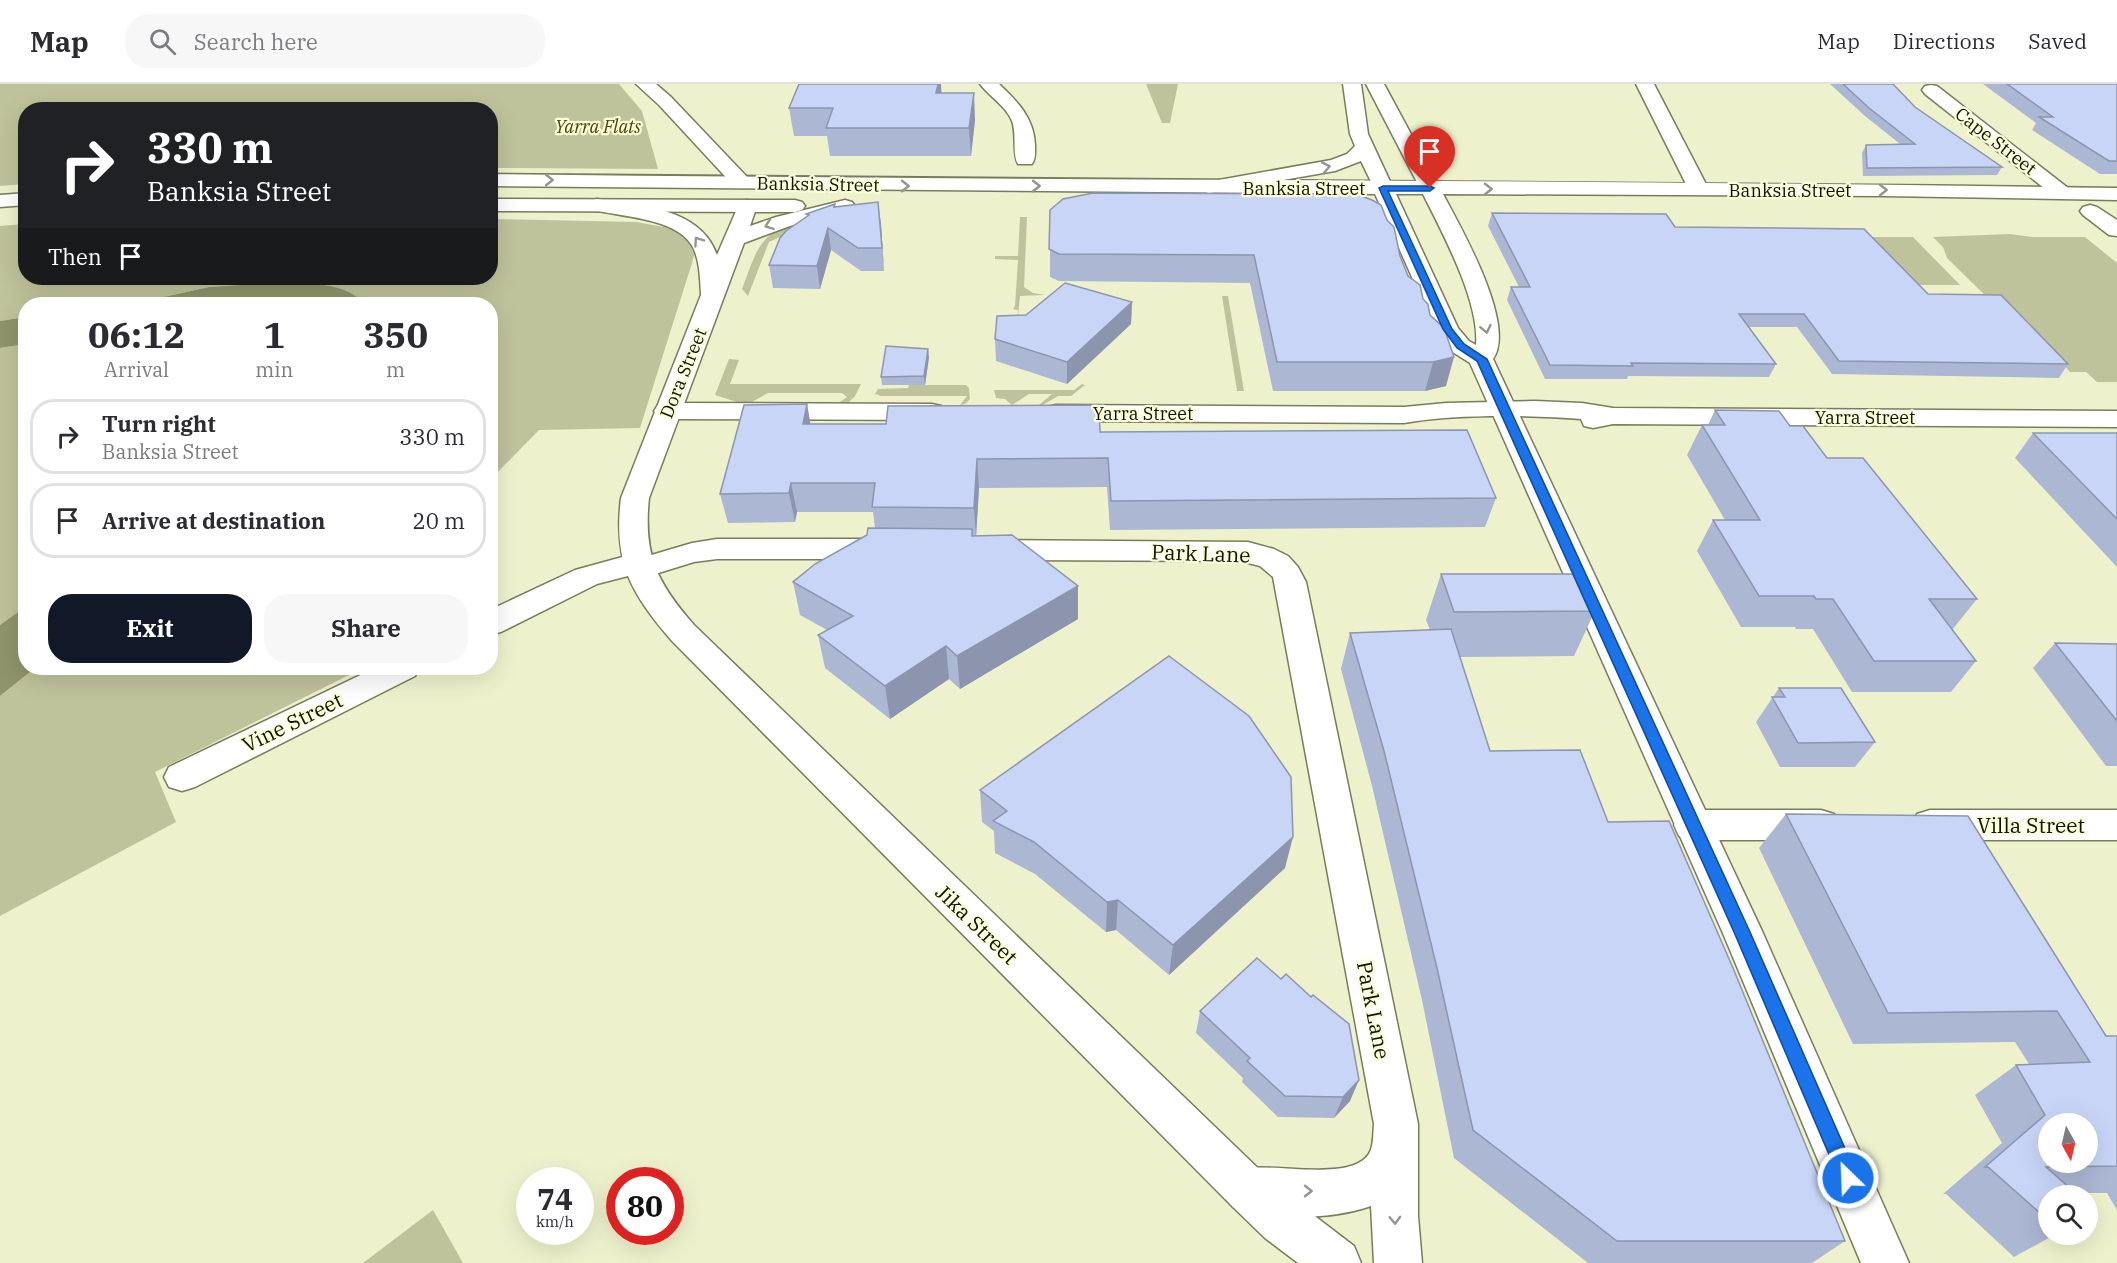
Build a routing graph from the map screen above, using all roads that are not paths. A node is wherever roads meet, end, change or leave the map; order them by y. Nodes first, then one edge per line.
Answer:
1 (645, 84) edge
2 (989, 84) edge
3 (1352, 84) edge
4 (1375, 84) edge
5 (1645, 84) edge
6 (1951, 84) edge
7 (1364, 147) junction
8 (1025, 160) dead end
9 (498, 180) edge
10 (741, 182) junction
11 (1206, 187) junction
12 (1383, 188) junction
13 (1430, 188) junction
14 (2061, 192) junction
15 (2117, 194) edge
16 (18, 200) edge
17 (0, 201) edge
18 (1698, 203) junction
19 (498, 205) edge
20 (597, 205) junction
21 (747, 206) junction
22 (845, 206) junction
23 (868, 206) edge
24 (1408, 209) junction
25 (1465, 209) dead end
26 (1937, 211) dead end
27 (2090, 211) junction
28 (2117, 212) edge
29 (18, 218) edge
30 (0, 219) edge
31 (2117, 230) edge
32 (735, 238) junction
33 (713, 296) junction
34 (1481, 359) junction
35 (667, 411) junction
36 (959, 412) edge
37 (1031, 413) edge
38 (1508, 417) junction
39 (2117, 419) edge
40 (920, 549) edge
41 (955, 550) edge
42 (638, 566) junction
43 (498, 620) edge
44 (389, 675) edge
45 (182, 777) dead end
46 (1692, 825) junction
47 (1854, 825) edge
48 (1899, 825) edge
49 (2117, 825) edge
50 (1396, 1141) junction
51 (1249, 1191) junction
52 (1337, 1263) edge
53 (1398, 1263) edge
54 (1885, 1263) edge

1 - 10 main road
2 - 8 main road
3 - 7 main road
4 - 13 main road
5 - 18 main road
6 - 14 main road, Cape Street
11 -> 7 main road
7 - 12 main road
9 -> 10 main road, Banksia Street
10 -> 11 main road, Banksia Street
10 - 21 main road
11 - 12 main road, Banksia Street
12 - 13 main road, Banksia Street
12 - 24 main road
13 -> 18 main road, Banksia Street
13 - 24 main road
14 - 15 main road, Banksia Street
18 -> 14 main road, Banksia Street
14 - 27 main road, Cape Street
16 - 17 main road
19 - 20 main road, Banksia Street
20 - 21 main road, Banksia Street
33 -> 20 main road
21 - 22 main road, Banksia Street
21 - 32 main road, Dora Street
22 - 23 main road, Banksia Street
22 -> 32 main road
24 - 25 main road
24 - 34 main road
24 -> 34 main road
26 - 27 main road
27 - 28 main road
27 - 31 main road
29 - 30 main road
32 - 33 main road, Dora Street
33 - 35 main road, Dora Street
34 - 38 main road
35 - 36 main road
35 - 42 main road, Dora Street
37 - 38 main road, Yarra Street
38 - 39 main road, Yarra Street
38 - 46 main road
40 - 42 main road
41 - 50 main road, Park Lane
42 - 43 main road
42 - 51 main road, Jika Street
44 - 45 main road, Vine Street
46 - 47 main road
46 - 54 main road
48 - 49 main road, Villa Street
51 -> 50 main road, Park Lane
50 -> 53 main road, Park Lane
51 - 52 main road, Jika Street

